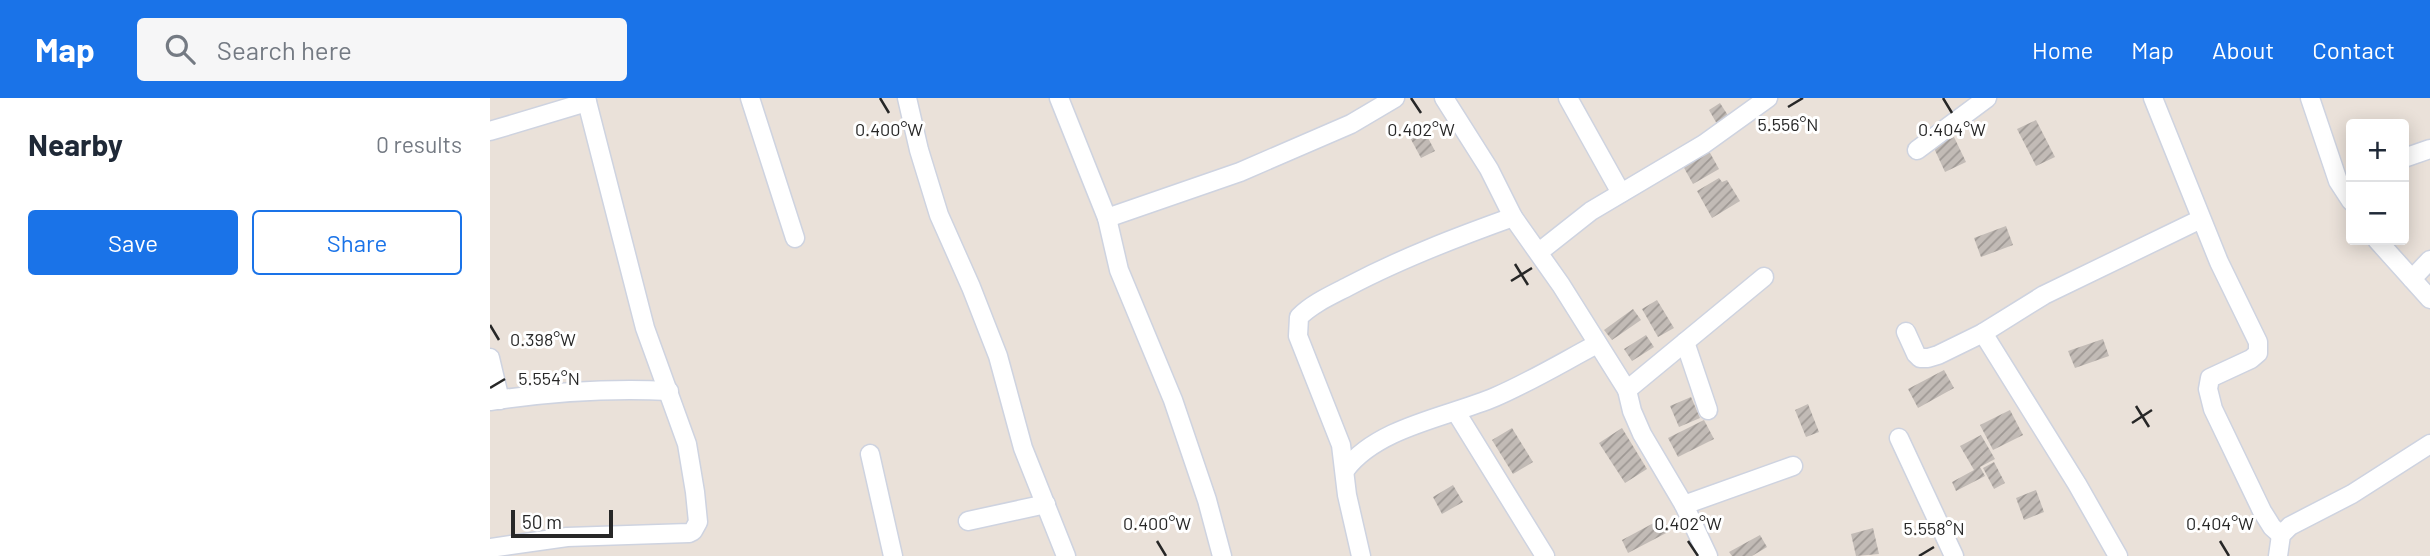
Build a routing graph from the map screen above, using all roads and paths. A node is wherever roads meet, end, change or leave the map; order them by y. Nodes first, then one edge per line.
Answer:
1 (750, 98) edge
2 (906, 98) edge
3 (1395, 98) edge
4 (1444, 98) edge
5 (1568, 98) edge
6 (1768, 98) edge
7 (1986, 98) edge
8 (2153, 98) edge
9 (2310, 98) edge
10 (1063, 99) edge
11 (586, 100) edge
12 (490, 131) edge
13 (2430, 149) edge
14 (1917, 150) dead end
15 (2409, 156) edge
16 (2345, 180) edge
17 (1621, 192) junction
18 (1513, 217) junction
19 (1107, 218) junction
20 (2201, 219) junction
21 (795, 238) dead end
22 (2381, 245) edge
23 (1539, 252) junction
24 (2430, 260) edge
25 (1764, 277) dead end
26 (2412, 279) junction
27 (2430, 299) edge
28 (1906, 332) dead end
29 (1983, 332) junction
30 (1685, 342) junction
31 (1597, 344) junction
32 (490, 358) edge
33 (1627, 390) junction
34 (669, 391) junction
35 (495, 400) edge
36 (1709, 410) dead end
37 (1457, 412) junction
38 (1899, 438) dead end
39 (2430, 444) edge
40 (870, 454) dead end
41 (1793, 466) dead end
42 (1346, 469) junction
43 (1046, 505) junction
44 (1684, 505) junction
45 (968, 521) dead end
46 (2281, 535) junction
47 (490, 548) edge
48 (893, 556) edge
49 (1066, 556) edge
50 (1222, 556) edge
51 (1361, 556) edge
52 (1545, 556) edge
53 (1708, 556) edge
54 (1954, 556) edge
55 (2118, 556) edge
56 (2278, 556) edge

1 - 21 street
2 - 43 street
3 - 19 street
4 - 18 street
5 - 17 street
6 - 17 street
7 - 14 street
8 - 20 street
9 - 16 street
10 - 19 street
11 - 12 street
11 - 34 street
13 - 15 street
17 - 23 street
18 - 23 street
18 - 42 street
19 - 50 street
20 - 29 street
20 - 46 street
22 - 26 street
23 - 31 street
24 - 26 street
25 - 30 street
26 - 27 street
28 - 29 street
29 - 55 street
30 - 33 street
30 - 36 street
31 - 33 street
31 - 37 street
32 - 35 street
33 - 44 street
34 - 35 street
34 - 47 street
37 - 42 street
37 - 52 street
38 - 54 street
39 - 46 street
40 - 48 street
41 - 44 street
42 - 51 street
43 - 45 street
43 - 49 street
44 - 53 street
46 - 56 street

